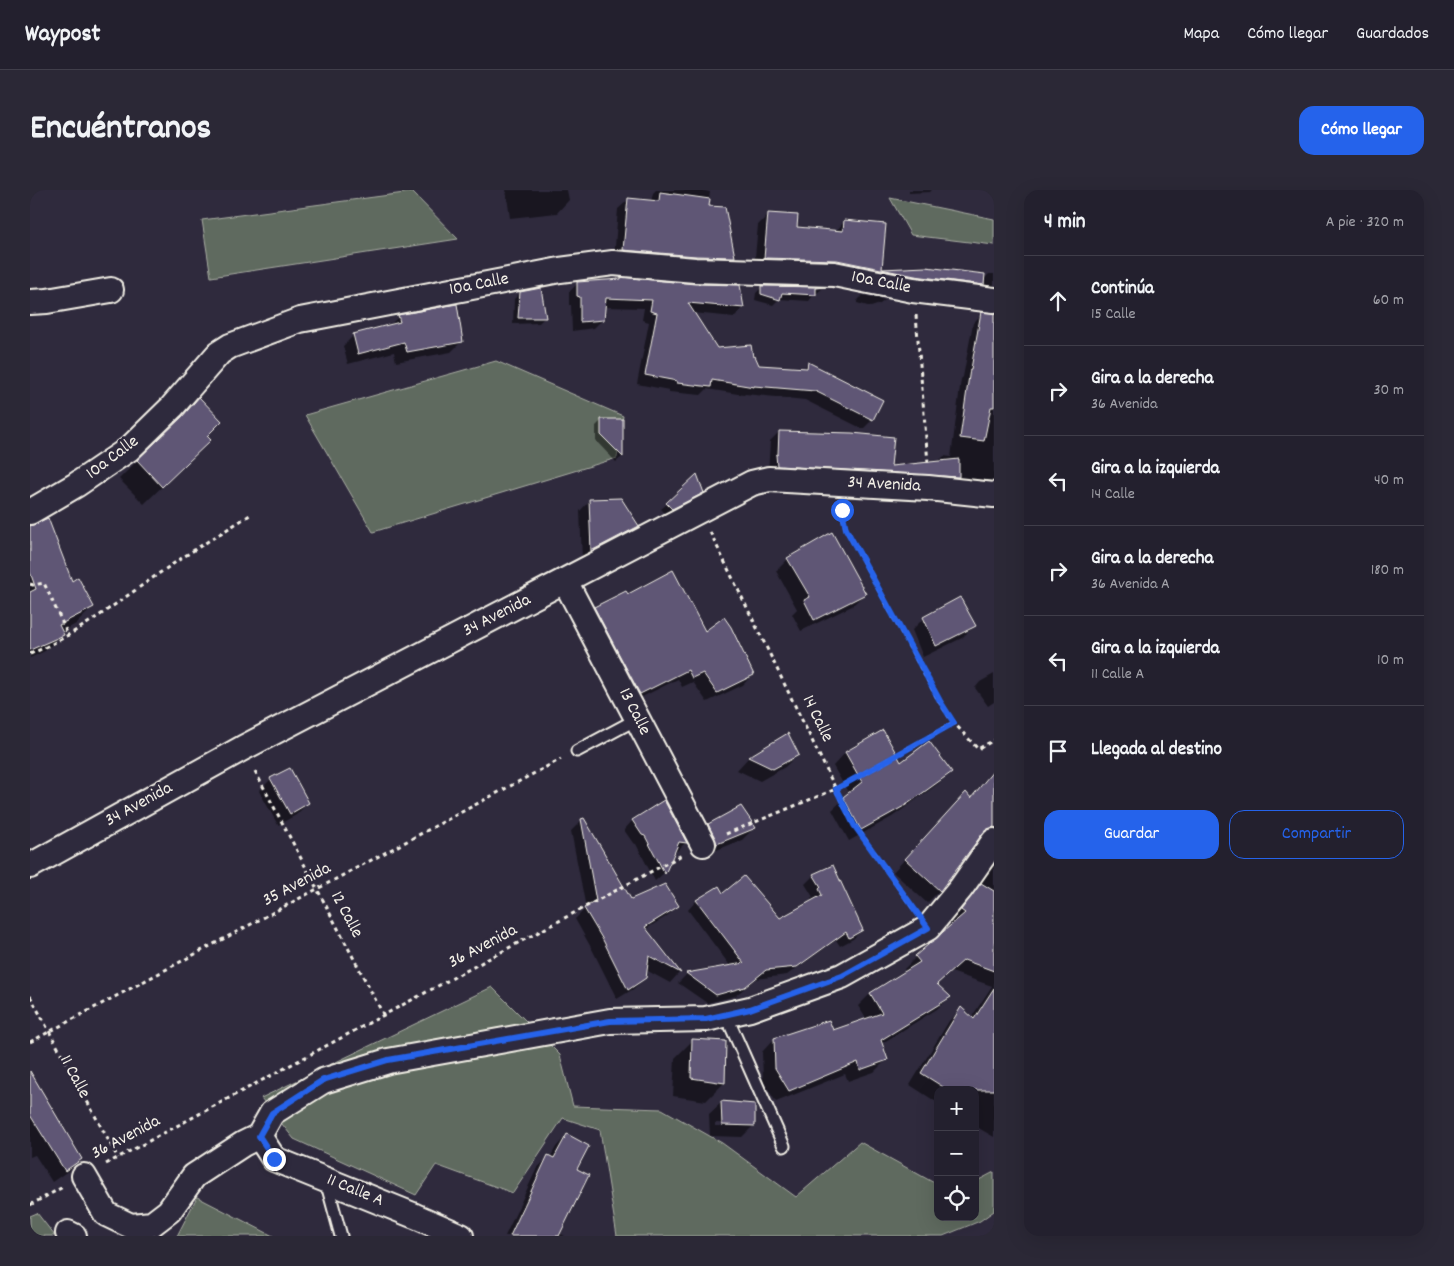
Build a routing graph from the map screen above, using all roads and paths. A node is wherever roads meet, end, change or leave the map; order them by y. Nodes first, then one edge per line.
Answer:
1 (111, 290) dead end
2 (914, 290) junction
3 (994, 300) edge
4 (30, 302) edge
5 (928, 488) junction
6 (994, 495) edge
7 (842, 510) dead end
8 (699, 511) junction
9 (30, 512) edge
10 (250, 515) dead end
11 (565, 580) junction
12 (30, 584) edge
13 (68, 636) junction
14 (30, 654) edge
15 (637, 719) junction
16 (954, 723) junction
17 (994, 740) edge
18 (242, 748) junction
19 (577, 750) joint
20 (836, 789) junction
21 (994, 840) edge
22 (703, 844) junction
23 (30, 866) edge
24 (317, 890) junction
25 (928, 928) junction
26 (30, 996) edge
27 (726, 1014) junction
28 (384, 1016) junction
29 (50, 1032) junction
30 (30, 1042) edge
31 (259, 1136) junction
32 (784, 1146) dead end
33 (118, 1158) junction
34 (84, 1176) junction
35 (326, 1179) junction
36 (30, 1205) edge
37 (341, 1236) edge
38 (461, 1236) edge

1 - 4 street
2 - 3 street, 10a Calle
2 - 5 path
2 - 9 street, 10a Calle
5 - 6 street, 34 Avenida
5 - 8 street, 34 Avenida
7 - 16 path
8 - 11 street, 34 Avenida
8 - 20 path, 14 Calle
10 - 13 path
11 - 15 street, 13 Calle
11 - 18 street, 34 Avenida
12 - 13 path
13 - 14 path
15 - 19 lane
15 - 22 street, 13 Calle
16 - 17 path
16 - 20 path, 36 Avenida
18 - 23 street, 34 Avenida
18 - 24 path, 12 Calle
19 - 24 path, 35 Avenida
20 - 22 path, 36 Avenida
20 - 25 path, 14 Calle
21 - 25 street
22 - 28 path, 36 Avenida
24 - 28 path, 12 Calle
24 - 29 path, 35 Avenida
25 - 27 street
26 - 29 path, 11 Calle
27 - 31 street
27 - 32 lane
28 - 33 path, 36 Avenida
29 - 30 path, 35 Avenida
29 - 33 path, 11 Calle
31 - 34 street
31 - 35 street, 11 Calle A
33 - 34 path, 36 Avenida
34 - 36 path, 36 Avenida
35 - 37 lane
35 - 38 street, 11 Calle A

